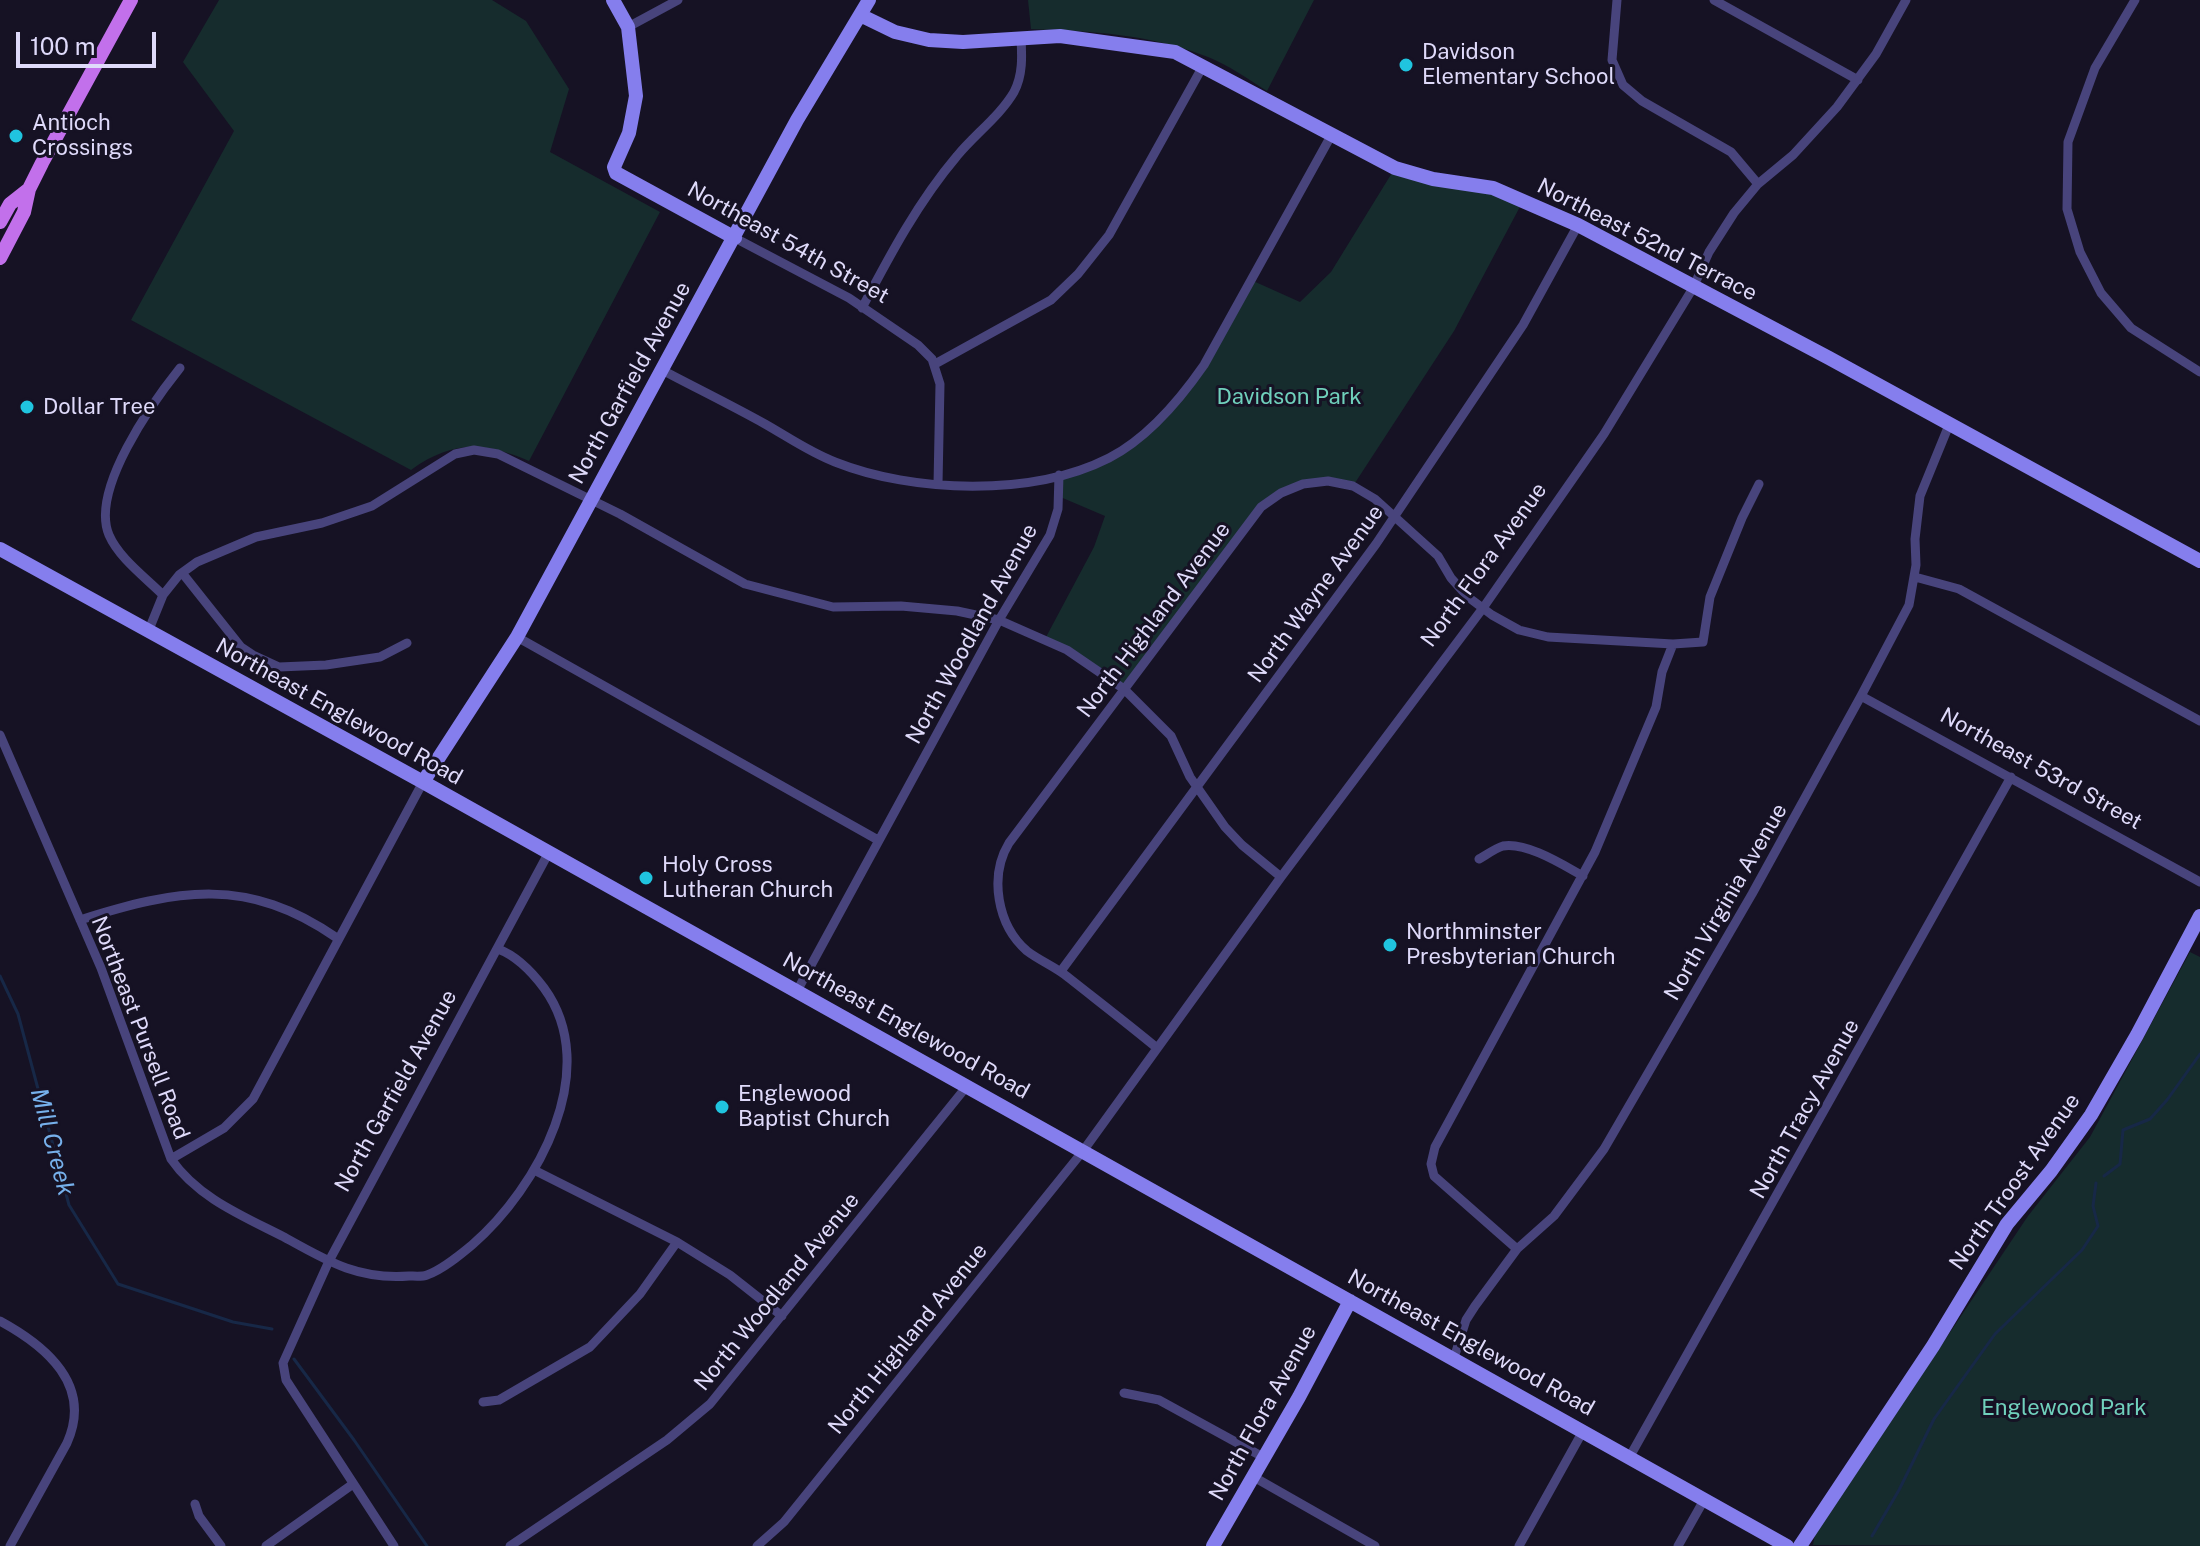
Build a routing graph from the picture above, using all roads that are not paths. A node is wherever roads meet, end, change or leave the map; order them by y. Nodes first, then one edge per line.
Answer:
1 (131, 0) edge
2 (613, 0) edge
3 (678, 0) edge
4 (869, 0) edge
5 (1617, 0) edge
6 (1714, 0) edge
7 (1906, 0) edge
8 (2135, 0) edge
9 (860, 15) junction
10 (628, 27) junction
11 (1021, 38) junction
12 (1203, 66) junction
13 (1858, 80) junction
14 (1332, 134) junction
15 (1758, 184) junction
16 (29, 189) junction
17 (0, 222) edge
18 (1578, 225) junction
19 (735, 238) junction
20 (0, 258) edge
21 (1693, 288) junction
22 (862, 308) junction
23 (935, 364) junction
24 (180, 368) dead end
25 (662, 370) junction
26 (2200, 372) edge
27 (1949, 425) junction
28 (1059, 475) junction
29 (938, 484) junction
30 (1759, 484) dead end
31 (591, 499) junction
32 (1393, 518) junction
33 (2, 555) edge
34 (2200, 561) edge
35 (183, 574) junction
36 (1915, 577) junction
37 (163, 595) junction
38 (1483, 608) junction
39 (999, 620) junction
40 (148, 632) junction
41 (517, 637) junction
42 (407, 643) dead end
43 (1673, 644) junction
44 (1124, 689) junction
45 (1861, 696) junction
46 (2200, 721) edge
47 (0, 735) edge
48 (2011, 777) junction
49 (423, 782) junction
50 (1197, 788) junction
51 (878, 840) junction
52 (549, 852) junction
53 (1479, 859) dead end
54 (1583, 876) junction
55 (1281, 877) junction
56 (2200, 882) edge
57 (2200, 916) edge
58 (80, 920) junction
59 (337, 938) junction
60 (498, 949) junction
61 (1061, 971) junction
62 (797, 991) junction
63 (1157, 1048) junction
64 (967, 1086) junction
65 (1083, 1151) junction
66 (171, 1159) junction
67 (534, 1170) junction
68 (677, 1242) junction
69 (1517, 1249) junction
70 (329, 1261) junction
71 (1350, 1301) junction
72 (782, 1316) junction
73 (0, 1321) edge
74 (1454, 1358) junction
75 (1124, 1393) dead end
76 (483, 1402) dead end
77 (1583, 1431) junction
78 (1263, 1457) junction
79 (1629, 1458) junction
80 (1252, 1476) junction
81 (353, 1484) junction
82 (1704, 1500) junction
83 (195, 1504) dead end
84 (10, 1546) edge
85 (221, 1546) edge
86 (266, 1546) edge
87 (394, 1546) edge
88 (510, 1546) edge
89 (757, 1546) edge
90 (1213, 1546) edge
91 (1375, 1546) edge
92 (1519, 1546) edge
93 (1678, 1546) edge
94 (1786, 1546) edge
95 (1800, 1546) edge

1 - 16 main road
2 - 10 street
3 - 10 street
4 - 9 street, North Garfield Avenue
5 - 15 street
6 - 13 street
7 - 13 street, North Flora Avenue
8 - 26 street
9 - 11 street, Northeast 52nd Terrace
9 - 19 street, North Garfield Avenue
10 - 19 street, Northeast 54th Street
11 - 12 street, Northeast 52nd Terrace
11 - 22 street
12 - 14 street, Northeast 52nd Terrace
12 - 23 street
13 - 15 street, North Flora Avenue
14 - 18 street, Northeast 52nd Terrace
14 - 28 street
15 - 21 street, North Flora Avenue
16 - 17 main road
16 - 20 main road
18 - 21 street, Northeast 52nd Terrace
18 - 32 street, North Wayne Avenue
19 - 22 street, Northeast 54th Street
19 - 25 street, North Garfield Avenue
21 - 27 street, Northeast 52nd Terrace
21 - 38 street, North Flora Avenue
22 - 23 street, Northeast 54th Street
23 - 29 street
24 - 37 street
25 - 29 street
25 - 31 street, North Garfield Avenue
27 - 34 street, Northeast 52nd Terrace
27 - 36 street, North Virginia Avenue
28 - 29 street
28 - 39 street, North Woodland Avenue
30 - 43 street
31 - 35 street
31 - 39 street
31 - 41 street, North Garfield Avenue
32 - 38 street
32 - 44 street, North Highland Avenue
32 - 50 street, North Wayne Avenue
33 - 40 street, Northeast Englewood Road
35 - 37 street
35 - 42 street
36 - 45 street, North Virginia Avenue
36 - 46 street
37 - 40 street
38 - 43 street
38 - 55 street, North Flora Avenue
39 - 44 street
39 - 51 street, North Woodland Avenue
40 - 49 street, Northeast Englewood Road
41 - 49 street, North Garfield Avenue
41 - 51 street
43 - 54 street
44 - 50 street
44 - 61 street, North Highland Avenue
45 - 48 street, Northeast 53rd Street
45 - 69 street, North Virginia Avenue
47 - 58 street, Northeast Pursell Road
48 - 56 street, Northeast 53rd Street
48 - 79 street, North Tracy Avenue
49 - 52 street, Northeast Englewood Road
49 - 59 street
50 - 55 street
50 - 61 street, North Wayne Avenue
51 - 62 street, North Woodland Avenue
52 - 60 street, North Garfield Avenue
52 - 62 street, Northeast Englewood Road
53 - 54 street
54 - 69 street
55 - 63 street, North Flora Avenue
57 - 95 street, North Troost Avenue
58 - 59 street
58 - 66 street, Northeast Pursell Road
59 - 66 street
60 - 67 street, Northeast Pursell Road
60 - 70 street, North Garfield Avenue
61 - 63 street
62 - 64 street, Northeast Englewood Road
63 - 65 street, North Flora Avenue
64 - 65 street, Northeast Englewood Road
64 - 72 street, North Woodland Avenue
65 - 71 street, Northeast Englewood Road
65 - 89 street, North Highland Avenue
66 - 70 street, Northeast Pursell Road
67 - 68 street
67 - 70 street, Northeast Pursell Road
68 - 72 street
68 - 76 street
69 - 74 street, North Virginia Avenue
70 - 81 street, North Garfield Avenue
71 - 74 street, Northeast Englewood Road
71 - 78 street, North Flora Avenue
72 - 88 street, North Woodland Avenue
73 - 84 street
74 - 77 street, Northeast Englewood Road
75 - 78 street
77 - 79 street, Northeast Englewood Road
77 - 92 street
78 - 80 street, North Flora Avenue
79 - 82 street, Northeast Englewood Road
80 - 90 street, North Flora Avenue
80 - 91 street
81 - 86 street
81 - 87 street
82 - 93 street
82 - 94 street, Northeast Englewood Road
83 - 85 street

